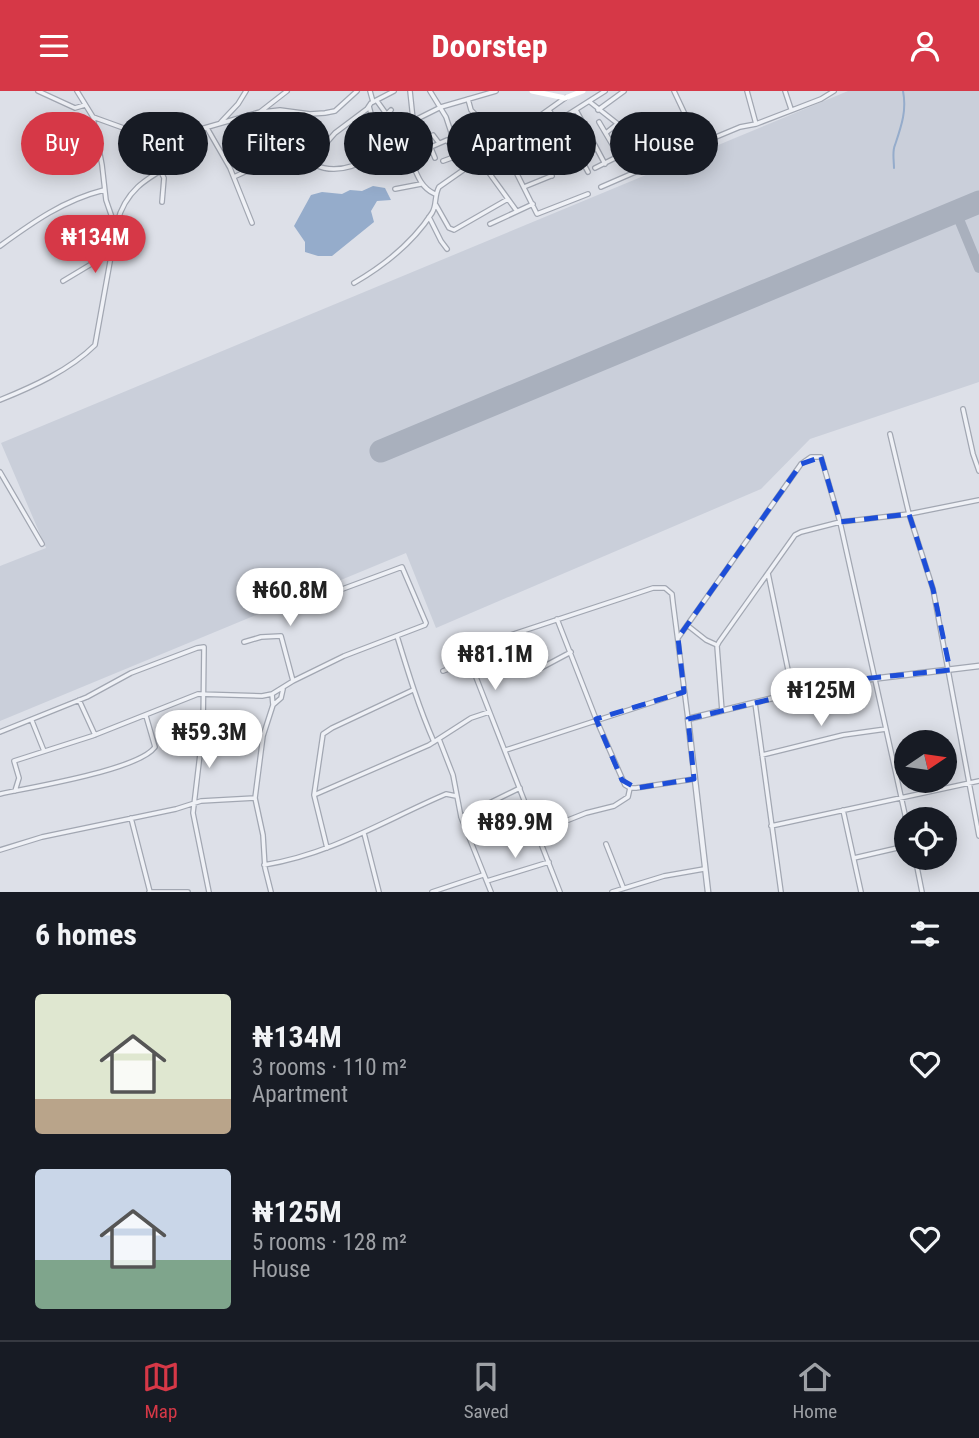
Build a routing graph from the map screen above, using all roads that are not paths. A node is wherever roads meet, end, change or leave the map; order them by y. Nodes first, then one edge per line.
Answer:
1 (38, 91) edge
2 (77, 91) edge
3 (246, 91) edge
4 (287, 91) edge
5 (357, 91) edge
6 (370, 91) edge
7 (393, 91) edge
8 (410, 91) edge
9 (430, 91) edge
10 (496, 91) edge
11 (532, 91) edge
12 (583, 91) edge
13 (605, 91) edge
14 (624, 91) edge
15 (674, 91) edge
16 (747, 91) edge
17 (785, 91) edge
18 (834, 91) edge
19 (565, 98) junction
20 (468, 99) junction
21 (590, 102) junction
22 (373, 103) junction
23 (85, 105) junction
24 (441, 107) junction
25 (791, 109) junction
26 (549, 110) joint
27 (576, 110) joint
28 (598, 110) junction
29 (90, 112) edge
30 (260, 112) joint
31 (295, 112) edge
32 (330, 112) edge
33 (375, 112) edge
34 (383, 112) edge
35 (414, 112) edge
36 (431, 112) edge
37 (473, 112) edge
38 (546, 112) edge
39 (573, 112) edge
40 (683, 112) edge
41 (610, 119) edge
42 (447, 121) edge
43 (599, 122) dead end
44 (222, 123) edge
45 (756, 124) junction
46 (216, 125) junction
47 (208, 128) edge
48 (208, 130) edge
49 (610, 130) edge
50 (606, 133) junction
51 (433, 135) edge
52 (718, 136) edge
53 (330, 139) edge
54 (610, 140) edge
55 (439, 143) junction
56 (433, 146) edge
57 (596, 148) edge
58 (433, 154) edge
59 (435, 158) dead end
60 (443, 161) dead end
61 (610, 161) edge
62 (605, 164) junction
63 (596, 168) dead end
64 (102, 175) edge
65 (152, 175) edge
66 (163, 175) edge
67 (239, 175) edge
68 (418, 175) edge
69 (456, 175) edge
70 (491, 175) edge
71 (518, 175) edge
72 (552, 175) edge
73 (630, 175) edge
74 (234, 177) junction
75 (421, 184) junction
76 (524, 187) junction
77 (601, 187) dead end
78 (396, 189) dead end
79 (104, 190) junction
80 (435, 194) junction
81 (588, 194) dead end
82 (508, 199) junction
83 (162, 202) dead end
84 (435, 204) junction
85 (533, 204) junction
86 (516, 210) junction
87 (429, 216) junction
88 (252, 223) dead end
89 (490, 224) dead end
90 (116, 231) junction
91 (0, 246) edge
92 (447, 249) dead end
93 (63, 281) dead end
94 (354, 283) dead end
95 (0, 400) edge
96 (963, 409) dead end
97 (890, 433) dead end
98 (979, 471) edge
99 (0, 472) edge
100 (979, 500) edge
101 (909, 514) junction
102 (840, 522) junction
103 (43, 544) dead end
104 (768, 573) junction
105 (283, 611) dead end
106 (557, 619) junction
107 (687, 625) junction
108 (397, 636) junction
109 (678, 638) junction
110 (244, 642) dead end
111 (717, 646) junction
112 (571, 652) junction
113 (470, 661) junction
114 (979, 666) edge
115 (541, 668) dead end
116 (950, 670) junction
117 (443, 671) dead end
118 (875, 678) junction
119 (293, 681) junction
120 (283, 689) junction
121 (413, 690) junction
122 (204, 692) junction
123 (684, 692) junction
124 (272, 694) junction
125 (793, 694) junction
126 (79, 700) junction
127 (755, 703) junction
128 (273, 705) junction
129 (489, 711) junction
130 (723, 711) junction
131 (146, 716) junction
132 (596, 719) junction
133 (688, 719) junction
134 (32, 721) junction
135 (886, 730) junction
136 (0, 732) edge
137 (95, 735) junction
138 (439, 739) junction
139 (434, 742) junction
140 (505, 750) junction
141 (45, 752) junction
142 (762, 755) junction
143 (694, 779) junction
144 (979, 781) edge
145 (968, 782) junction
146 (520, 788) junction
147 (630, 788) junction
148 (15, 790) junction
149 (0, 794) edge
150 (314, 795) junction
151 (456, 796) junction
152 (902, 796) junction
153 (256, 798) junction
154 (195, 803) junction
155 (904, 807) edge
156 (843, 810) junction
157 (461, 817) junction
158 (131, 818) junction
159 (771, 826) junction
160 (538, 832) junction
161 (364, 833) junction
162 (979, 836) edge
163 (606, 844) dead end
164 (327, 849) junction
165 (894, 849) edge
166 (0, 850) edge
167 (853, 858) junction
168 (549, 862) junction
169 (264, 865) junction
170 (704, 869) junction
171 (918, 870) edge
172 (483, 875) junction
173 (487, 881) junction
174 (623, 887) junction
175 (149, 892) edge
176 (188, 892) edge
177 (209, 892) edge
178 (271, 892) edge
179 (379, 892) edge
180 (433, 892) edge
181 (491, 892) edge
182 (560, 892) edge
183 (612, 892) edge
184 (708, 892) edge
185 (781, 892) edge
186 (861, 892) edge
187 (922, 892) edge

1 - 23 street
2 - 23 street
3 - 46 street
4 - 30 street
5 - 32 street
6 - 22 street
7 - 22 street
8 - 35 street
9 - 24 street
10 - 20 street
11 - 19 main road
12 - 19 main road
13 - 21 street
14 - 28 street
15 - 40 street
16 - 45 street
17 - 25 street
18 - 25 street
19 - 26 street
20 - 24 street
20 - 37 street
21 - 27 street
21 - 28 street
22 - 33 street
22 - 34 street
22 - 53 street
23 - 29 street
24 - 36 street
24 - 42 street
25 - 45 street
26 - 38 street
27 - 39 street
28 - 41 street
30 - 31 street
43 - 50 street
44 - 46 street
45 - 52 street
46 - 47 street
48 - 74 street
49 - 50 street
50 - 54 street
51 - 55 street
55 - 56 street
55 - 60 street
57 - 62 street
58 - 59 street
61 - 62 street
62 - 63 street
64 - 79 street
65 - 90 street
66 - 83 street
67 - 74 street
68 - 75 street
69 - 80 street
70 - 82 street
71 - 76 street
72 - 76 street
73 - 77 street
74 - 88 street
75 - 78 street
75 - 80 street
76 - 85 street
79 - 90 street
79 - 91 street
80 - 84 street
81 - 85 street
82 - 84 street
82 - 86 street
84 - 87 street
85 - 86 street
86 - 89 street
87 - 92 street
87 - 94 street
90 - 93 street
90 - 95 street
96 - 98 street
97 - 101 street
99 - 103 street
100 - 101 street
101 - 102 street
101 - 116 street
102 - 104 street
102 - 107 street
102 - 118 street
104 - 111 street
104 - 125 street
105 - 108 street
106 - 109 street
106 - 112 street
106 - 113 street
107 - 109 street
107 - 111 street
108 - 119 street
108 - 121 street
109 - 123 street
110 - 119 street
111 - 130 street
112 - 115 street
112 - 132 street
113 - 117 street
113 - 129 street
114 - 116 street
116 - 118 street
116 - 145 street
118 - 125 street
118 - 135 street
119 - 120 street
120 - 124 street
120 - 128 street
121 - 139 street
121 - 150 street
122 - 124 street
122 - 126 street
122 - 131 street
122 - 154 street
123 - 132 street
123 - 133 street
124 - 128 street
125 - 127 street
126 - 134 street
126 - 137 street
127 - 130 street
127 - 142 street
128 - 153 street
129 - 138 street
129 - 140 street
130 - 133 street
131 - 137 street
131 - 148 street
132 - 140 street
132 - 147 street
133 - 143 street
134 - 136 street
134 - 141 street
135 - 142 street
135 - 152 street
137 - 141 street
138 - 139 street
138 - 151 street
139 - 150 street
140 - 146 street
141 - 148 street
142 - 159 street
143 - 147 street
143 - 170 street
144 - 145 street
145 - 152 street
145 - 162 street
146 - 157 street
146 - 160 street
147 - 160 street
148 - 149 street
150 - 164 street
151 - 157 street
151 - 161 street
152 - 155 street
152 - 156 street
153 - 154 street
153 - 169 street
154 - 158 street
154 - 177 street
156 - 159 street
156 - 167 street
157 - 172 street
158 - 166 street
158 - 175 street
159 - 185 street
160 - 168 street
161 - 164 street
161 - 179 street
163 - 174 street
164 - 169 street
165 - 167 street
167 - 186 street
168 - 173 street
168 - 182 street
169 - 178 street
170 - 174 street
170 - 184 street
171 - 187 street
172 - 173 street
172 - 180 street
173 - 181 street
174 - 183 street
175 - 176 street

